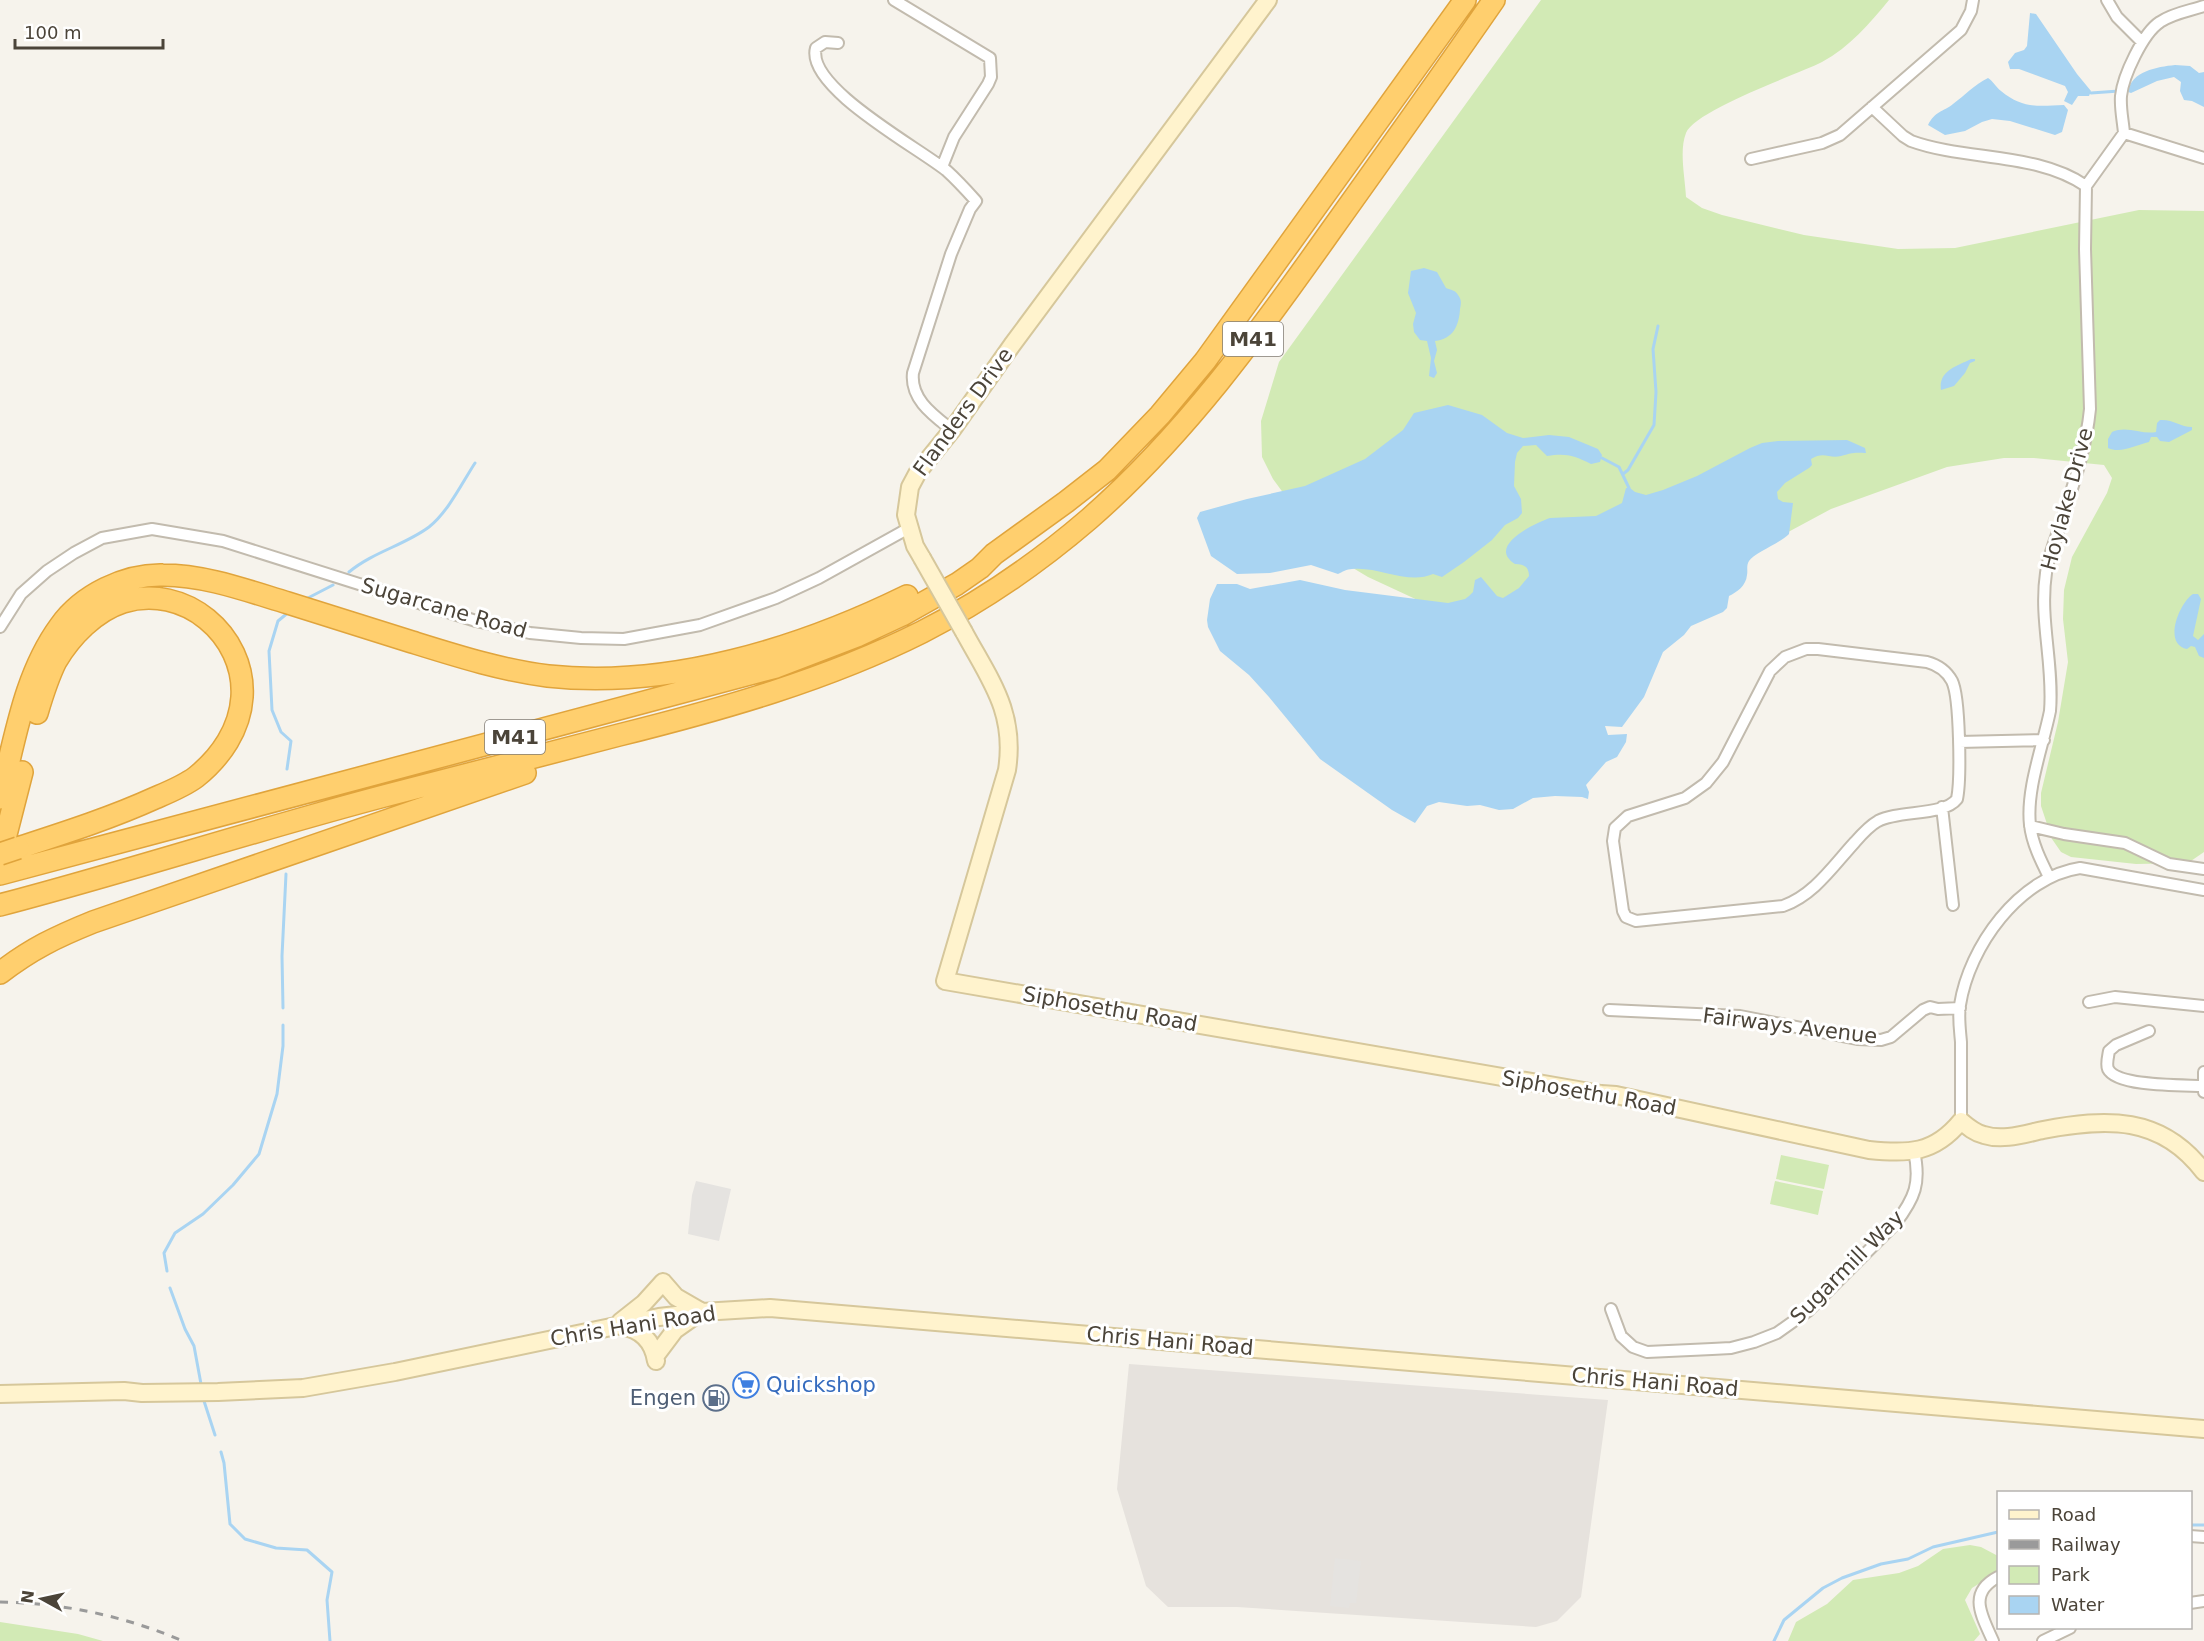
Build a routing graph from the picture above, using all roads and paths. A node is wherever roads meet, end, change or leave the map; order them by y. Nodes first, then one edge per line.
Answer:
1 (894, 0) edge
2 (1268, 0) edge
3 (1464, 0) edge
4 (1494, 0) edge
5 (1504, 0) edge
6 (1973, 0) edge
7 (2108, 0) edge
8 (2204, 6) edge
9 (2142, 42) junction
10 (838, 43) dead end
11 (1425, 99) junction
12 (1872, 107) junction
13 (2124, 133) junction
14 (2204, 158) edge
15 (1751, 159) dead end
16 (942, 167) junction
17 (2086, 186) junction
18 (951, 430) junction
19 (909, 528) junction
20 (994, 554) junction
21 (0, 627) edge
22 (650, 728) junction
23 (2044, 740) junction
24 (1959, 742) junction
25 (0, 798) edge
26 (1942, 807) junction
27 (2030, 826) junction
28 (7, 861) edge
29 (2204, 870) edge
30 (2049, 877) junction
31 (2204, 890) edge
32 (6, 903) edge
33 (1953, 905) dead end
34 (0, 974) edge
35 (945, 981) joint
36 (2089, 1002) dead end
37 (2204, 1006) edge
38 (1960, 1008) junction
39 (1609, 1010) dead end
40 (2149, 1030) dead end
41 (2204, 1072) edge
42 (2204, 1086) edge
43 (2204, 1092) edge
44 (1961, 1121) junction
45 (1914, 1151) junction
46 (2204, 1172) edge
47 (1611, 1309) dead end
48 (702, 1312) junction
49 (614, 1326) junction
50 (142, 1393) junction
51 (0, 1394) edge
52 (0, 1404) edge
53 (2204, 1429) edge
54 (1997, 1578) edge
55 (2068, 1629) edge
56 (1993, 1641) edge
57 (2043, 1641) edge

1 - 16 street
2 - 18 main road, Flanders Drive
3 - 20 highway, M41
4 - 11 highway, M41
5 - 11 highway
6 - 12 street
7 - 9 street
8 - 9 street
9 - 13 street
10 - 16 street
11 - 22 highway, M41
12 - 15 street
12 - 17 street
13 - 14 street
13 - 17 street
16 - 18 street
17 - 23 street, Hoylake Drive
18 - 19 main road, Flanders Drive
19 - 21 street, Sugarcane Road
19 - 35 main road, Flanders Drive, bridge
20 - 25 highway
20 - 28 highway, M41
22 - 32 highway, M41
22 - 34 highway
23 - 24 street
23 - 27 street, Hoylake Drive
24 - 26 street
24 - 26 street
26 - 33 street
27 - 29 street
27 - 30 street, Hoylake Drive
28 - 28 highway
30 - 31 street
30 - 38 street
35 - 45 main road, Siphosethu Road
36 - 37 street
38 - 39 street, Fairways Avenue
38 - 44 street
40 - 42 street
41 - 42 street
42 - 43 street
44 - 45 main road, Siphosethu Road
44 - 46 main road
45 - 47 street, Sugarmill Way
48 - 49 main road, Chris Hani Road
48 - 49 main road
48 - 49 main road
48 - 53 main road, Chris Hani Road
49 - 50 main road, Chris Hani Road
50 - 51 main road, Chris Hani Road
50 - 52 main road, Chris Hani Road
54 - 56 street
55 - 57 street

